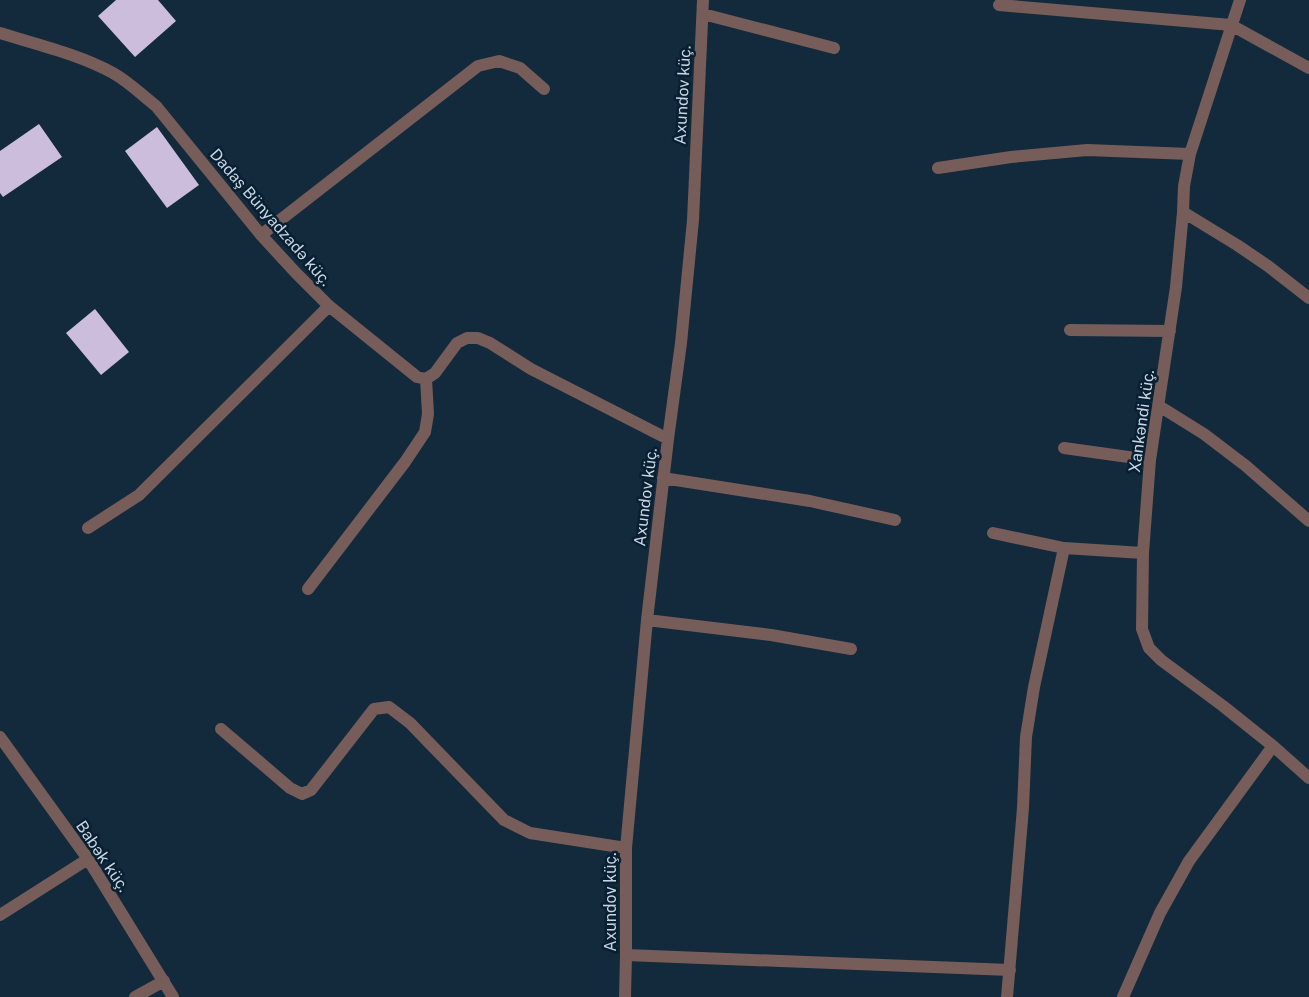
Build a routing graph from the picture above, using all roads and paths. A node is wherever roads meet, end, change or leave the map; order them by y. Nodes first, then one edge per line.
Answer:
1 (703, 0) edge
2 (1240, 0) edge
3 (999, 5) dead end
4 (702, 14) junction
5 (1231, 25) junction
6 (0, 34) edge
7 (834, 48) dead end
8 (1309, 68) edge
9 (544, 89) dead end
10 (1190, 154) junction
11 (938, 168) dead end
12 (1183, 212) junction
13 (261, 235) junction
14 (1309, 298) edge
15 (329, 306) junction
16 (1070, 330) dead end
17 (1170, 331) junction
18 (426, 379) junction
19 (1159, 406) junction
20 (668, 439) junction
21 (1064, 448) dead end
22 (1150, 460) junction
23 (663, 478) junction
24 (895, 520) dead end
25 (1309, 521) edge
26 (88, 528) dead end
27 (993, 533) dead end
28 (1064, 548) junction
29 (1143, 553) junction
30 (308, 589) dead end
31 (647, 620) junction
32 (851, 649) dead end
33 (221, 729) dead end
34 (0, 736) edge
35 (1273, 746) junction
36 (1309, 778) edge
37 (626, 848) junction
38 (88, 858) junction
39 (0, 915) edge
40 (626, 956) junction
41 (1010, 970) junction
42 (164, 981) junction
43 (136, 997) edge
44 (173, 997) edge
45 (624, 997) edge
46 (1007, 997) edge
47 (1123, 997) edge

1 - 4 street, Axundov küç.
2 - 5 street, Xankəndi küç.
3 - 5 street
4 - 7 street
4 - 20 street, Axundov küç.
5 - 8 street
5 - 10 street, Xankəndi küç.
6 - 13 street, Dadaş Bünyadzadə küç.
9 - 13 street
10 - 11 street
10 - 12 street, Xankəndi küç.
12 - 14 street
12 - 17 street, Xankəndi küç.
13 - 15 street, Dadaş Bünyadzadə küç.
15 - 18 street, Dadaş Bünyadzadə küç.
15 - 26 street
16 - 17 street
17 - 19 street, Xankəndi küç.
18 - 20 street
18 - 30 street
19 - 22 street, Xankəndi küç.
19 - 25 street
20 - 23 street, Axundov küç.
21 - 22 street
22 - 29 street, Xankəndi küç.
23 - 24 street
23 - 31 street, Axundov küç.
27 - 28 street
28 - 29 street
28 - 41 street
29 - 35 street, Xankəndi küç.
31 - 32 street
31 - 37 street, Axundov küç.
33 - 37 street
34 - 38 street, Babək küç.
35 - 36 street, Xankəndi küç.
35 - 47 street
37 - 40 street, Axundov küç.
38 - 39 street
38 - 42 street, Babək küç.
40 - 41 street
40 - 45 street, Axundov küç.
41 - 46 street
42 - 43 street
42 - 44 street, Babək küç.

